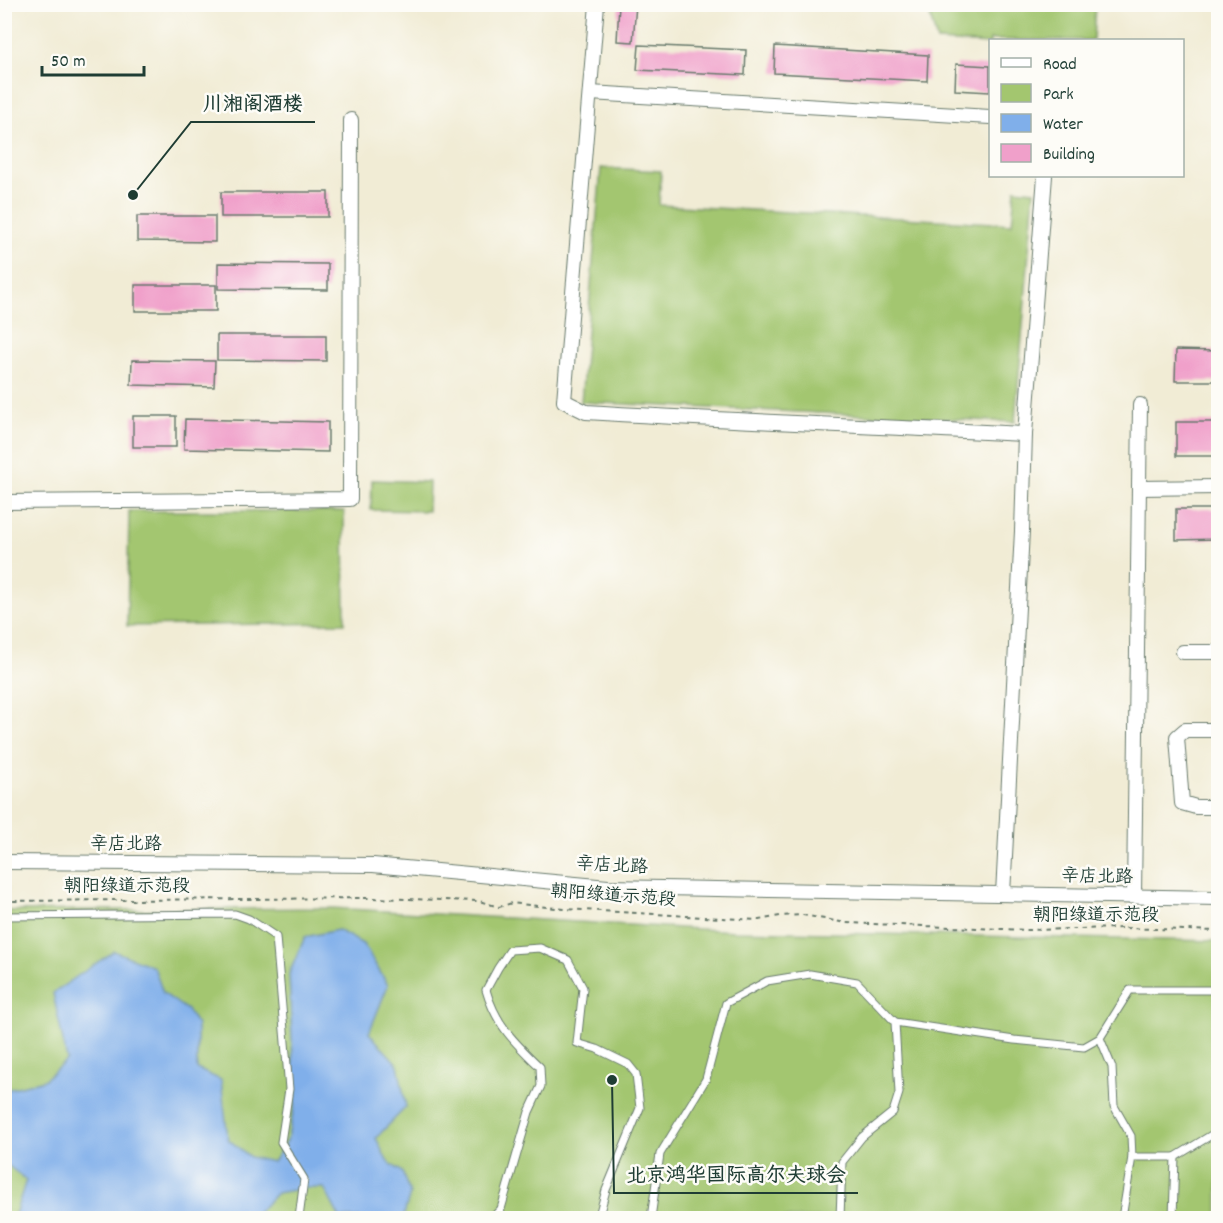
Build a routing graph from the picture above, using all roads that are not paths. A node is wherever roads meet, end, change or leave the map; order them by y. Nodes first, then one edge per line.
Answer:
1 (597, 4) edge
2 (590, 93) junction
3 (989, 117) edge
4 (351, 120) dead end
5 (1045, 177) edge
6 (1140, 405) dead end
7 (1025, 434) junction
8 (1218, 487) edge
9 (1139, 488) junction
10 (4, 502) edge
11 (1183, 652) dead end
12 (1218, 652) edge
13 (1218, 730) edge
14 (1218, 807) edge
15 (4, 862) edge
16 (1003, 894) junction
17 (1134, 896) junction
18 (1218, 898) edge
19 (4, 916) edge
20 (1218, 990) edge
21 (895, 1022) junction
22 (1100, 1038) junction
23 (1218, 1131) edge
24 (1132, 1157) junction
25 (1175, 1157) junction
26 (299, 1218) edge
27 (492, 1218) edge
28 (603, 1218) edge
29 (651, 1218) edge
30 (840, 1218) edge
31 (1122, 1218) edge
32 (1173, 1218) edge

1 - 2 street
2 - 3 street
2 - 7 street
4 - 10 street
5 - 7 street
6 - 9 street
7 - 16 street
8 - 9 street
9 - 17 street
11 - 12 street
13 - 14 street
15 - 16 street, 辛店北路
16 - 17 street, 辛店北路
17 - 18 street, 辛店北路
19 - 26 lane
20 - 22 lane
21 - 22 lane
21 - 29 lane
21 - 30 lane
22 - 24 lane
23 - 25 lane
24 - 25 lane
24 - 31 lane
25 - 32 lane
27 - 28 lane

